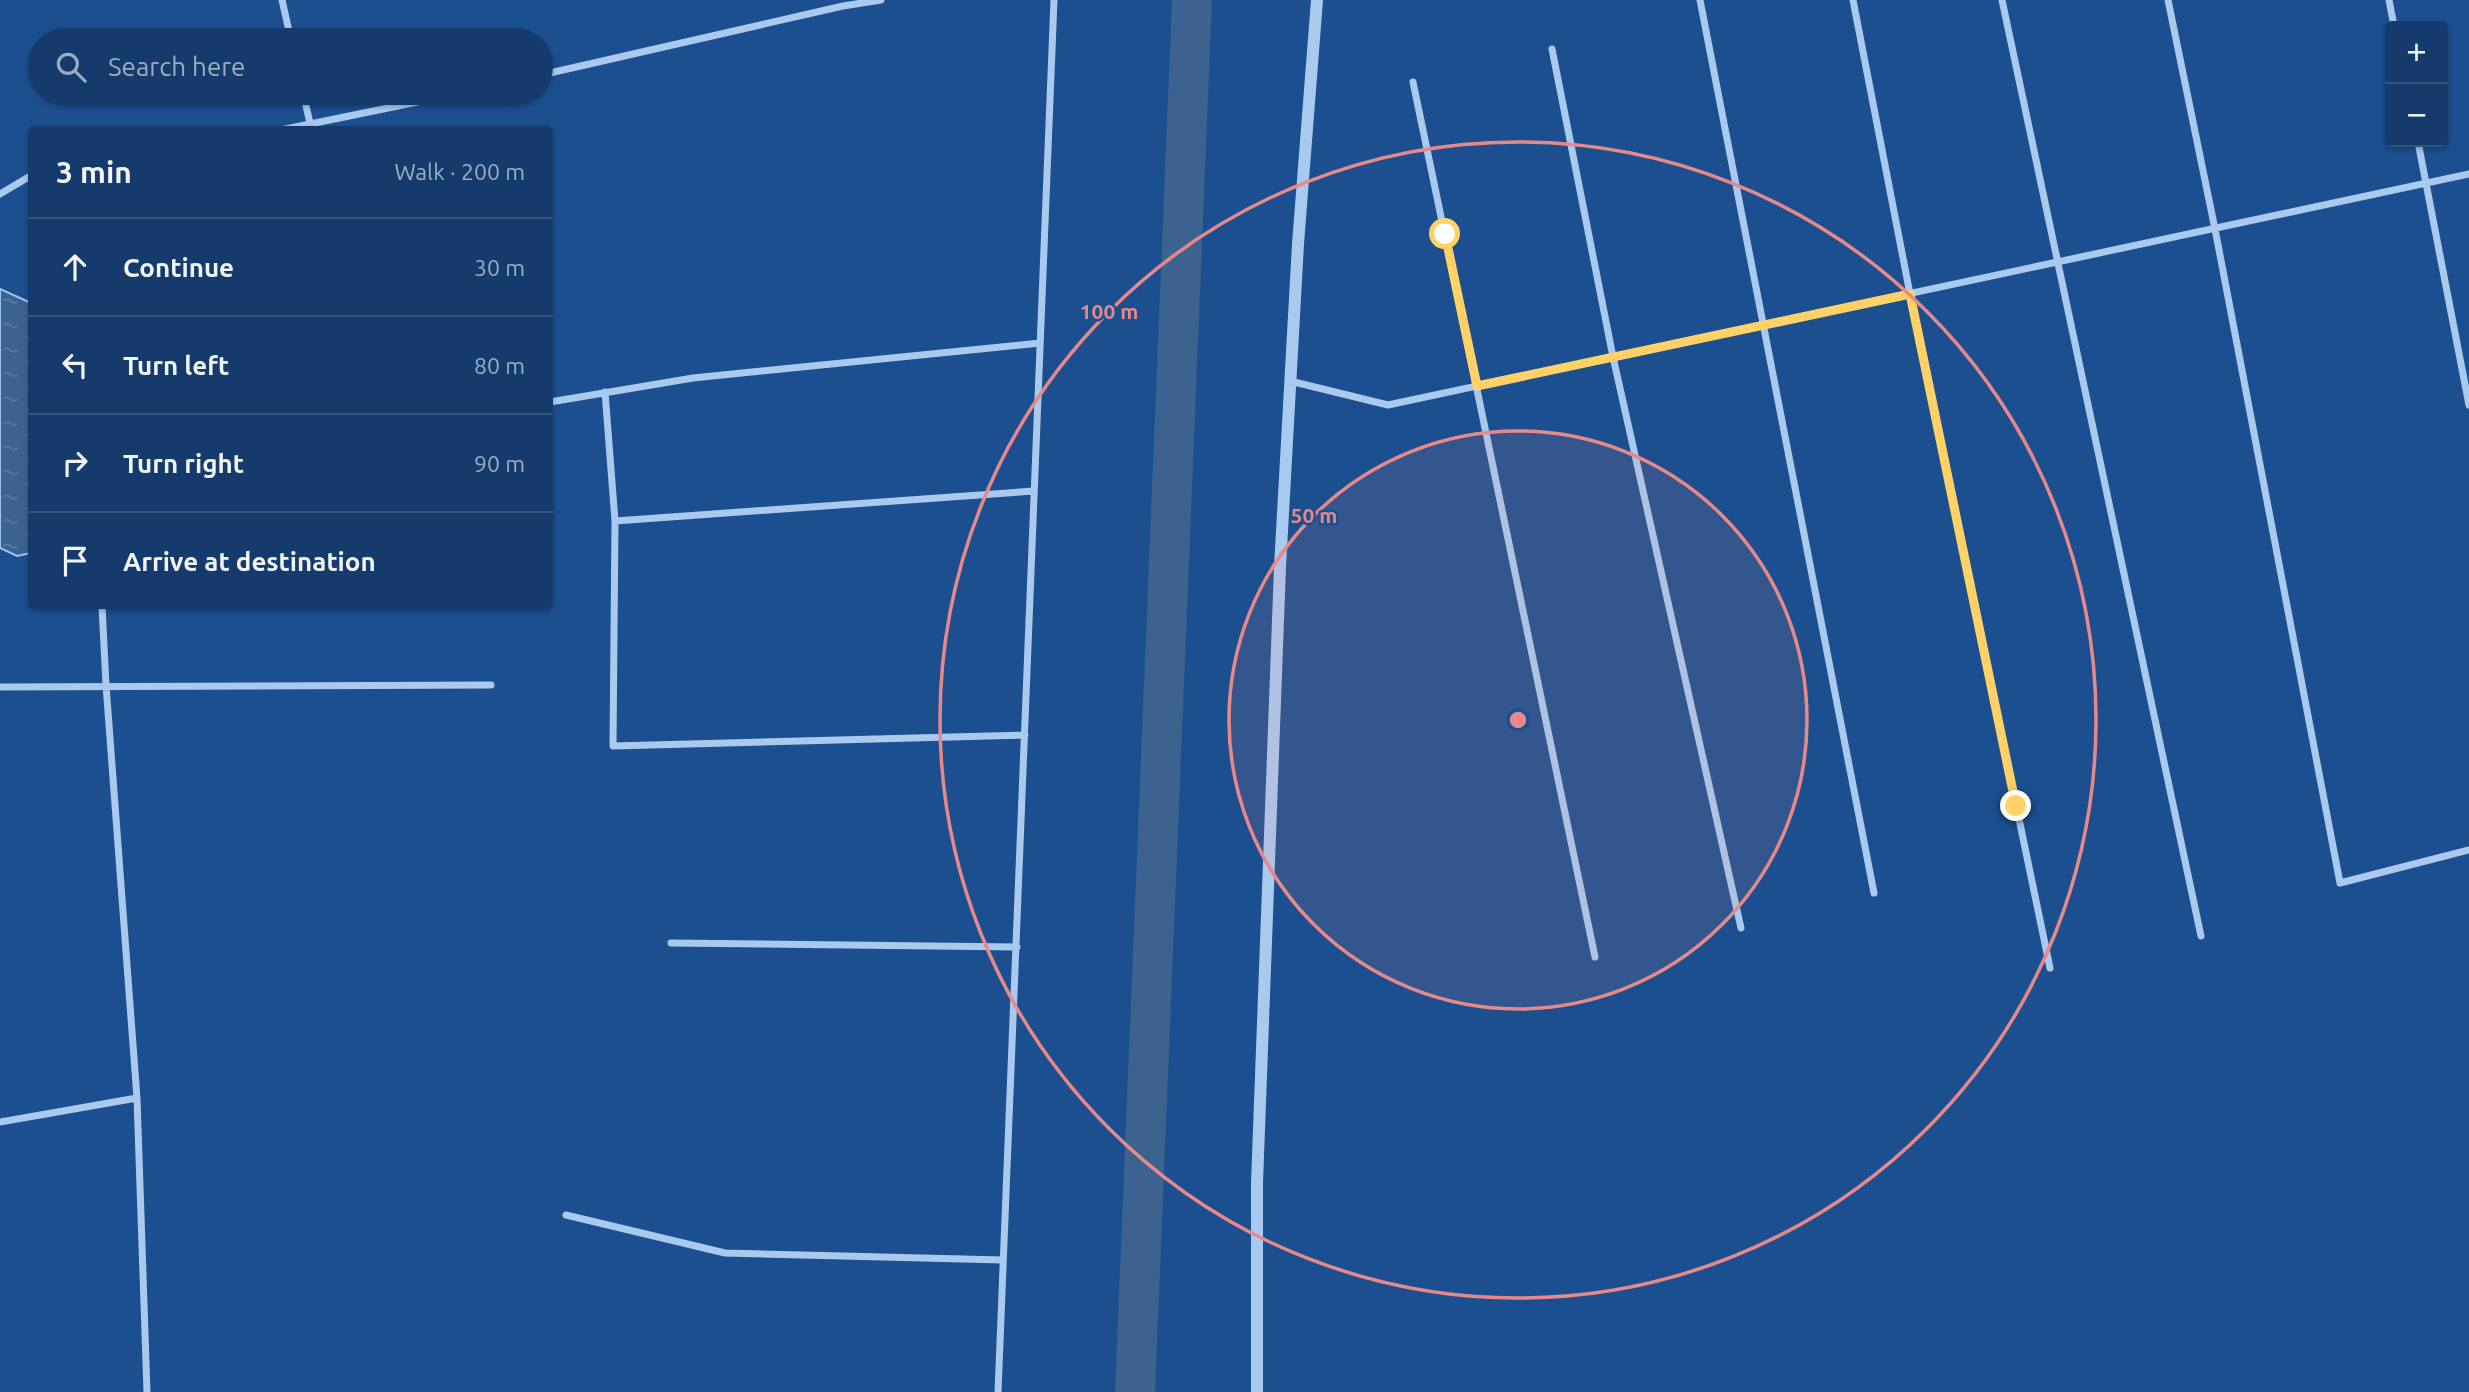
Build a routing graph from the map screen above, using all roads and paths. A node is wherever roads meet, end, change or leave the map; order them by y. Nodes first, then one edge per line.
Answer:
1 (282, 0) edge
2 (881, 0) edge
3 (1054, 0) edge
4 (1317, 0) edge
5 (1700, 0) edge
6 (1853, 0) edge
7 (2002, 0) edge
8 (2168, 0) edge
9 (2389, 0) edge
10 (2393, 21) edge
11 (288, 28) edge
12 (1552, 48) dead end
13 (553, 72) edge
14 (1413, 82) dead end
15 (306, 105) edge
16 (401, 105) edge
17 (310, 123) junction
18 (298, 126) edge
19 (2419, 147) edge
20 (2469, 174) edge
21 (28, 178) edge
22 (2426, 183) junction
23 (0, 194) edge
24 (2215, 229) junction
25 (2058, 262) junction
26 (1910, 294) junction
27 (1763, 324) junction
28 (1040, 343) junction
29 (1612, 357) junction
30 (1290, 380) junction
31 (1477, 386) junction
32 (605, 392) junction
33 (553, 401) edge
34 (2469, 405) edge
35 (1034, 491) junction
36 (615, 521) junction
37 (102, 609) edge
38 (106, 685) junction
39 (491, 685) dead end
40 (0, 687) edge
41 (1025, 735) junction
42 (2469, 850) edge
43 (1874, 893) dead end
44 (1741, 928) dead end
45 (2202, 936) dead end
46 (671, 943) dead end
47 (1017, 947) junction
48 (1595, 957) dead end
49 (2050, 968) dead end
50 (137, 1098) junction
51 (0, 1122) edge
52 (566, 1215) dead end
53 (1003, 1260) junction
54 (148, 1392) edge
55 (998, 1392) edge
56 (1257, 1392) edge

1 - 11 street
2 - 13 street
3 - 28 street
4 - 30 street
5 - 27 street
6 - 26 street
7 - 25 street
8 - 24 street
9 - 10 street
12 - 29 street
14 - 31 street
15 - 17 street
16 - 17 street
17 - 18 street
19 - 22 street
20 - 22 street
21 - 23 street
22 - 24 street
22 - 34 street
24 - 25 street
24 - 42 street
25 - 26 street
25 - 45 street
26 - 27 street
26 - 49 street
27 - 29 street
27 - 43 street
28 - 32 street
28 - 35 street
29 - 31 street
29 - 44 street
30 - 31 street
30 - 56 street
31 - 48 street
32 - 33 street
32 - 36 street
35 - 36 street
35 - 41 street
36 - 41 street
37 - 38 street
38 - 39 street
38 - 40 street
38 - 50 street
41 - 47 street
46 - 47 street
47 - 53 street
50 - 51 street
50 - 54 street
52 - 53 street
53 - 55 street

